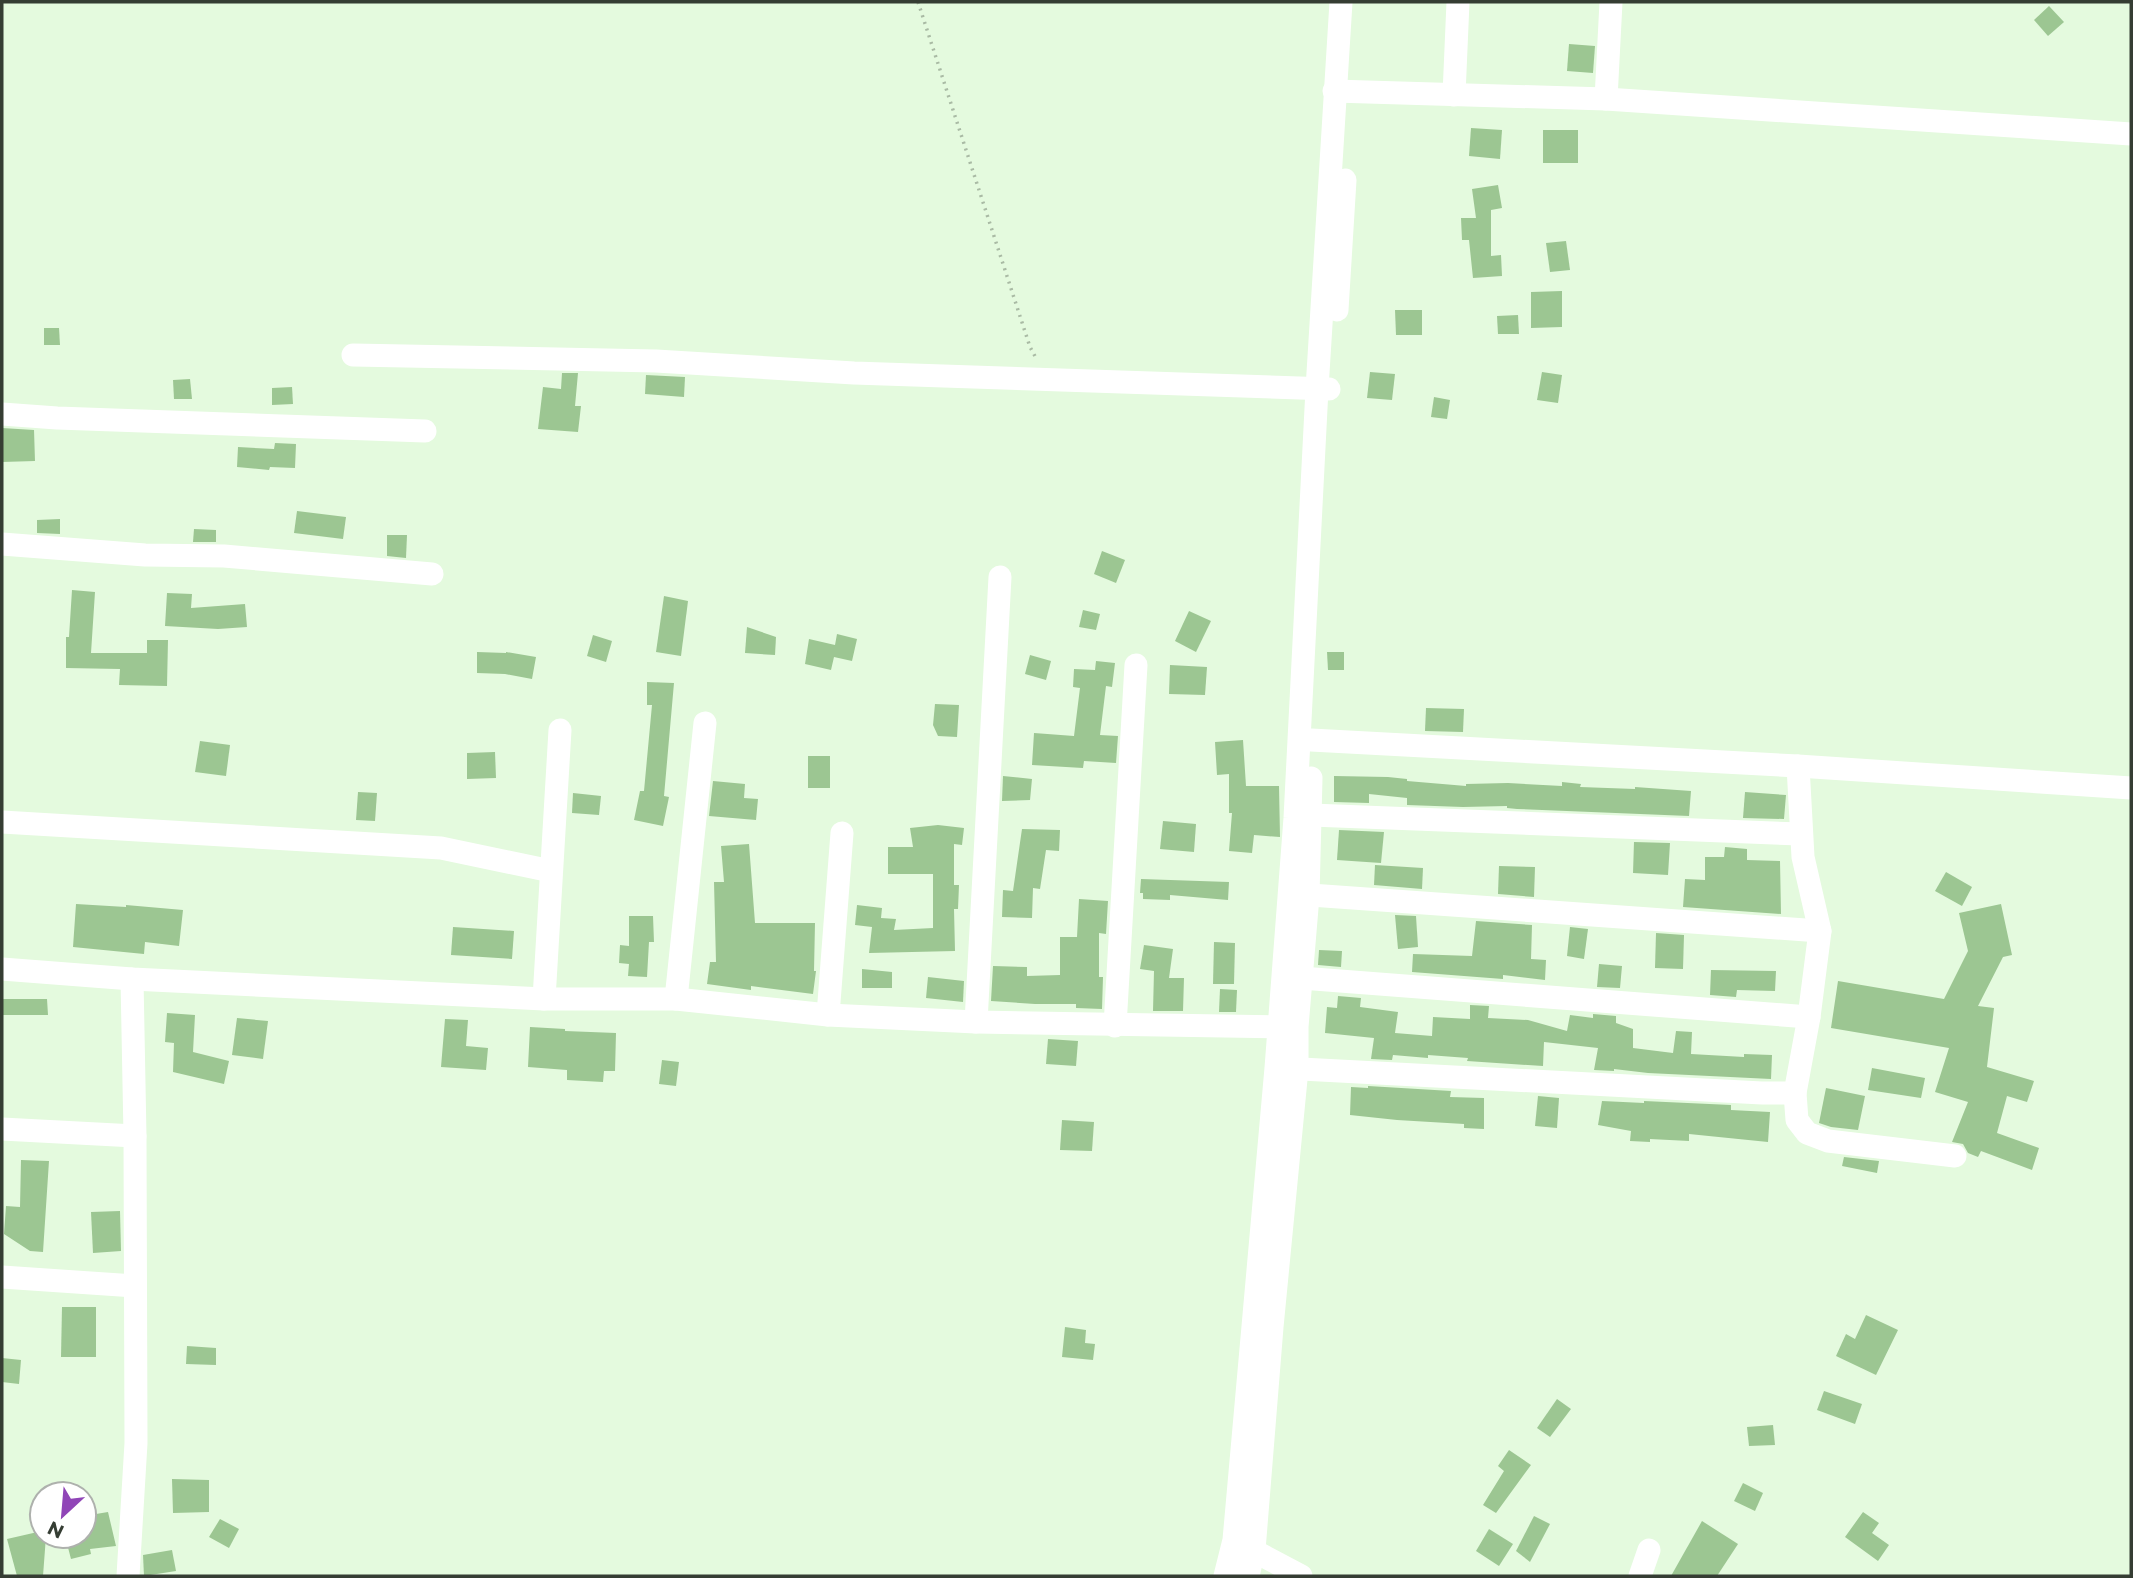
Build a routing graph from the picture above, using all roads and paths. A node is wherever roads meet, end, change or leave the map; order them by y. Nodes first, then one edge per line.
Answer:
1 (918, 2) edge
2 (1341, 2) edge
3 (1353, 2) edge
4 (1458, 2) edge
5 (1611, 2) edge
6 (1342, 91) junction
7 (1454, 95) junction
8 (1606, 99) junction
9 (2131, 134) edge
10 (353, 355) dead end
11 (1060, 381) junction
12 (1324, 389) junction
13 (2, 414) edge
14 (425, 431) dead end
15 (2, 544) edge
16 (432, 574) dead end
17 (1000, 577) dead end
18 (1136, 666) dead end
19 (705, 723) dead end
20 (560, 730) dead end
21 (1311, 740) junction
22 (1798, 766) junction
23 (2131, 788) edge
24 (1311, 815) junction
25 (2, 822) edge
26 (842, 833) dead end
27 (1800, 834) junction
28 (551, 871) junction
29 (1298, 895) junction
30 (1820, 931) junction
31 (2, 970) edge
32 (1292, 977) junction
33 (132, 979) junction
34 (544, 999) junction
35 (676, 999) junction
36 (828, 1015) junction
37 (1809, 1017) junction
38 (976, 1022) junction
39 (1115, 1026) junction
40 (1288, 1027) junction
41 (1287, 1068) junction
42 (1795, 1093) junction
43 (2, 1129) edge
44 (135, 1136) junction
45 (1955, 1156) dead end
46 (2, 1278) edge
47 (135, 1286) junction
48 (1244, 1545) junction
49 (1649, 1550) dead end
50 (128, 1576) edge
51 (1225, 1576) edge
52 (1248, 1576) edge
53 (1301, 1576) edge
54 (1640, 1576) edge

1 - 11 path
2 - 6 street
3 - 6 street
4 - 7 street
5 - 8 street
6 - 7 street
6 - 12 street
7 - 8 street
8 - 9 street
10 - 11 street
11 - 12 street
12 - 21 street
12 - 29 street
13 - 14 street
15 - 16 street
17 - 38 street
18 - 39 street
19 - 35 street
20 - 28 street
21 - 22 street
21 - 24 street
22 - 23 street
22 - 27 street
24 - 27 street
24 - 29 street
25 - 28 street
26 - 36 street
27 - 30 street
28 - 34 street
29 - 30 street
29 - 32 street
30 - 37 street
31 - 33 street
32 - 37 street
32 - 40 street
33 - 34 street
33 - 44 street
34 - 35 street
35 - 36 street
36 - 38 street
37 - 42 street
38 - 39 street
39 - 40 street
40 - 41 street
41 - 42 street
41 - 48 street
42 - 45 street
43 - 44 street
44 - 47 street
46 - 47 street
47 - 50 street
48 - 51 street
48 - 52 street
48 - 53 street
49 - 54 street

